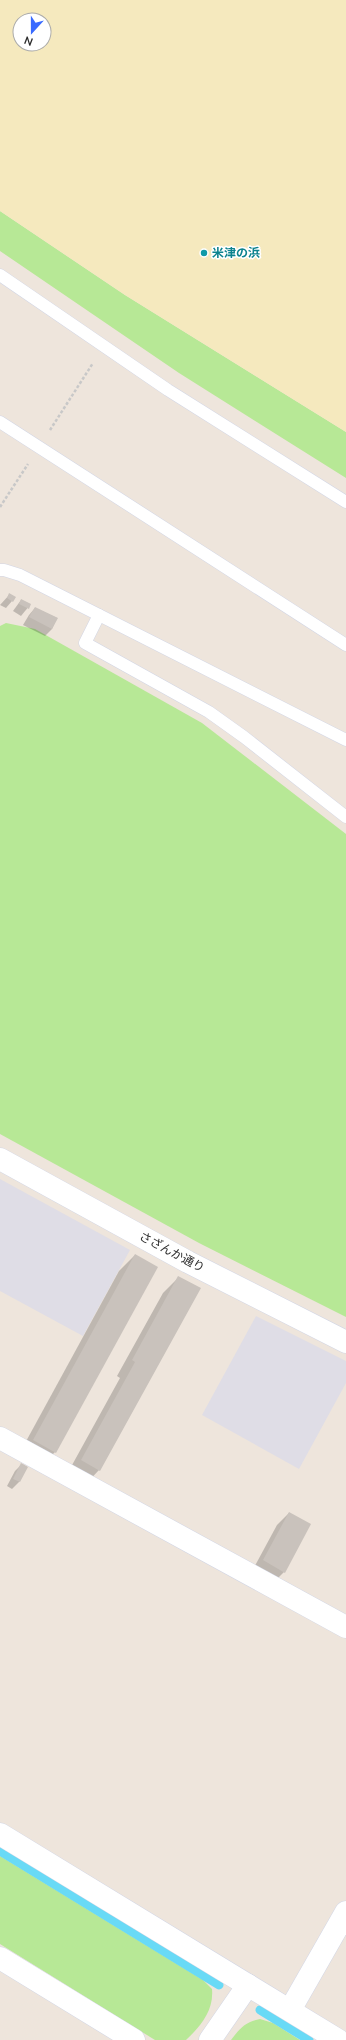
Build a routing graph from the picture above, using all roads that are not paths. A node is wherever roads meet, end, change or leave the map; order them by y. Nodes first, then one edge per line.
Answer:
1 (0, 275) edge
2 (0, 422) edge
3 (346, 502) edge
4 (0, 570) edge
5 (99, 615) junction
6 (346, 645) edge
7 (346, 740) edge
8 (346, 817) edge
9 (0, 1158) edge
10 (346, 1342) edge
11 (0, 1438) edge
12 (346, 1627) edge
13 (0, 1834) edge
14 (346, 1912) edge
15 (0, 1958) edge
16 (248, 1985) junction
17 (290, 2010) junction
18 (134, 2040) edge
19 (210, 2040) edge
20 (338, 2040) edge

1 - 3 lane
2 - 6 lane
4 - 5 lane
5 - 7 lane
5 - 8 lane
9 - 10 street, さざんか通り
11 - 12 street
13 - 16 street
14 - 17 street
15 - 18 street
16 - 17 street
16 - 19 street
17 - 20 street

